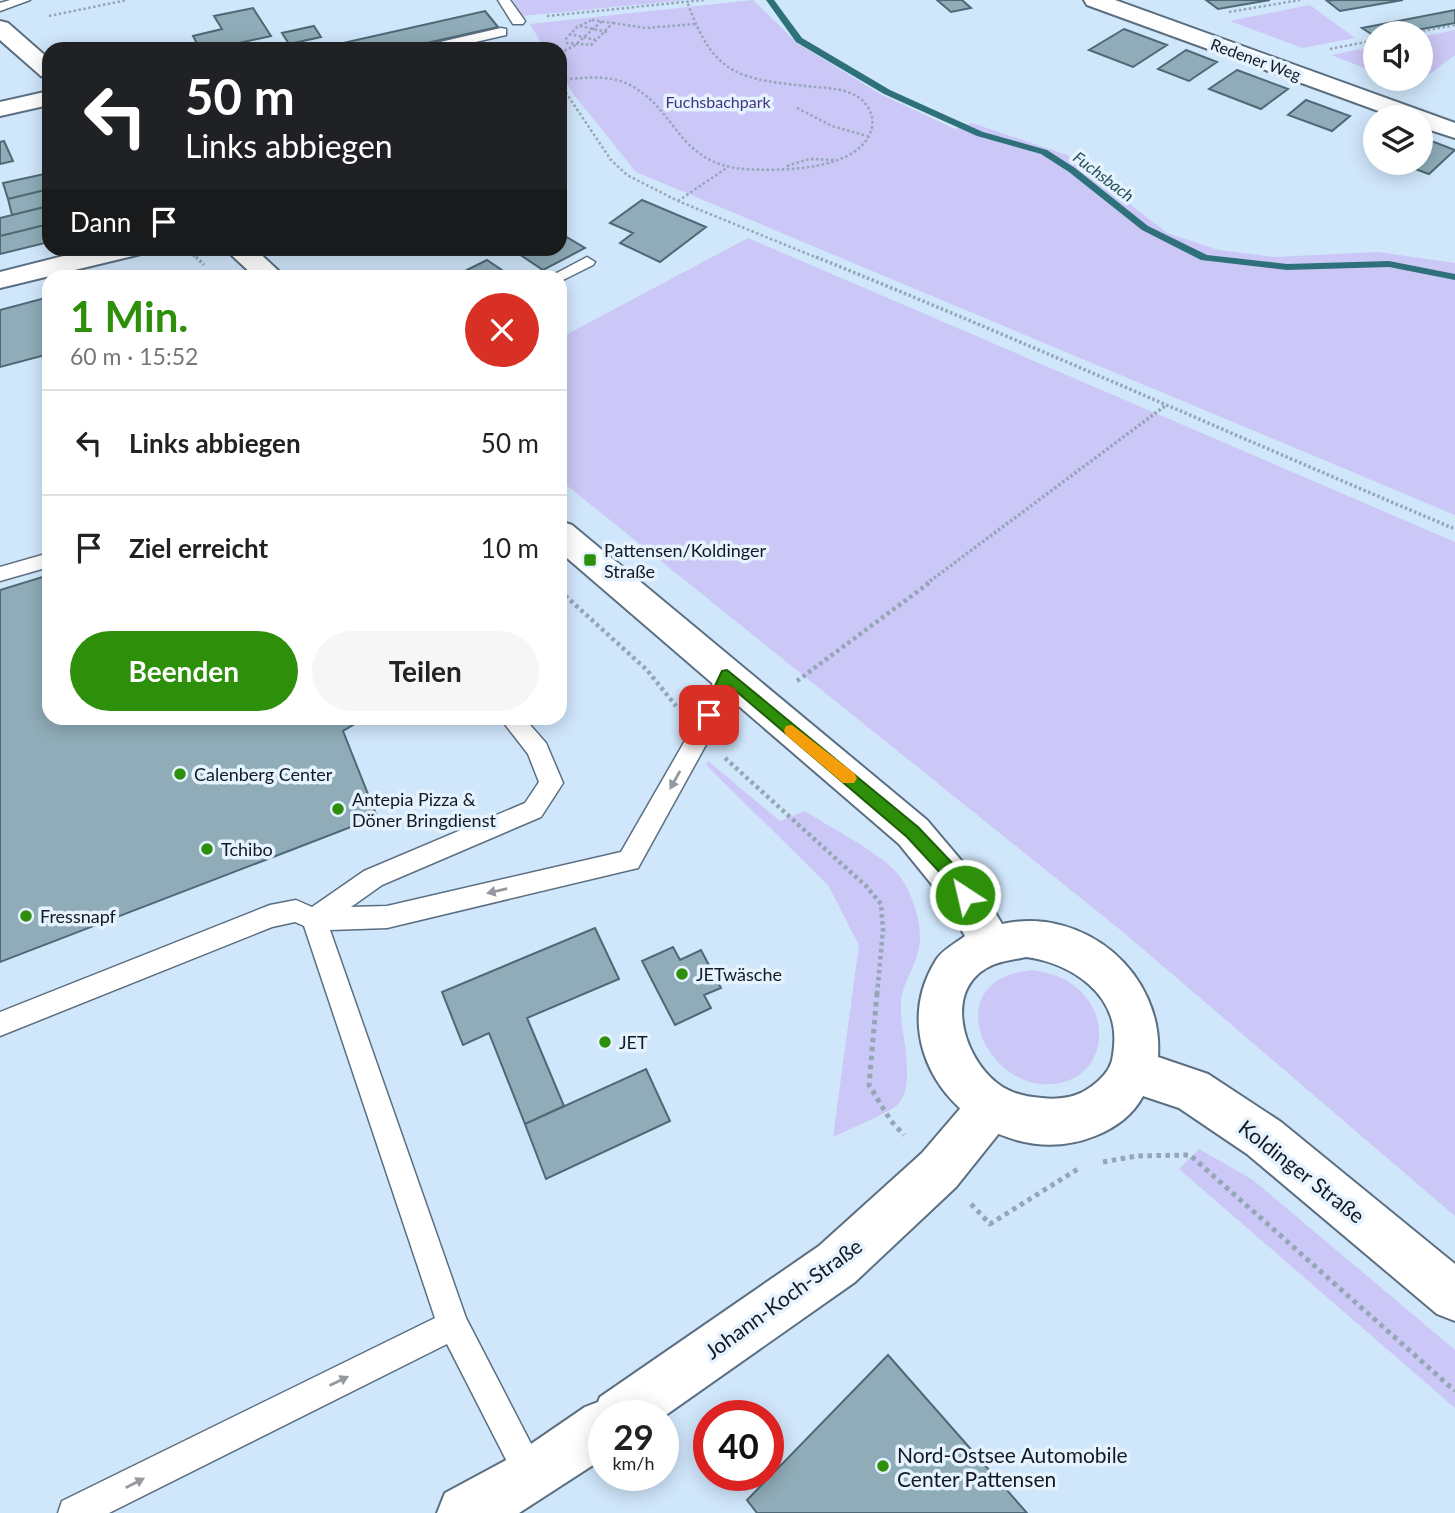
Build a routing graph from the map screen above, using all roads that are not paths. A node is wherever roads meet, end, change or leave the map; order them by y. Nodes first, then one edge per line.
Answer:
1 (24, 0) edge
2 (504, 0) edge
3 (1095, 0) edge
4 (0, 6) edge
5 (517, 21) road end
6 (0, 27) edge
7 (501, 32) dead end
8 (458, 42) edge
9 (42, 65) edge
10 (42, 100) edge
11 (1383, 105) edge
12 (0, 109) edge
13 (1433, 123) edge
14 (1455, 131) edge
15 (99, 256) edge
16 (246, 256) edge
17 (587, 262) dead end
18 (42, 270) edge
19 (44, 270) edge
20 (263, 270) edge
21 (567, 272) edge
22 (0, 281) edge
23 (567, 539) edge
24 (42, 561) edge
25 (0, 574) edge
26 (727, 676) junction
27 (517, 725) edge
28 (314, 919) junction
29 (989, 944) junction
30 (0, 1024) edge
31 (1133, 1071) junction
32 (992, 1106) junction
33 (1455, 1296) edge
34 (453, 1325) junction
35 (642, 1400) edge
36 (588, 1437) edge
37 (531, 1476) junction
38 (74, 1513) edge
39 (466, 1513) edge

1 - 4 lane
2 - 5 lane
3 - 11 street, Redener Weg
6 - 9 street
7 - 8 lane
10 - 12 street
13 - 14 street, Redener Weg
15 - 19 street
16 - 20 street
17 - 21 lane
18 - 22 street
23 - 26 street
24 - 25 lane
26 -> 28 lane
26 - 29 street
27 - 28 lane
28 - 30 lane
28 - 34 lane
29 - 31 street
29 - 32 street
31 - 32 street
31 - 33 street, Koldinger Straße
32 - 35 street, Johann-Koch-Straße
34 - 37 lane
38 -> 34 lane
36 - 37 street
37 - 39 street

